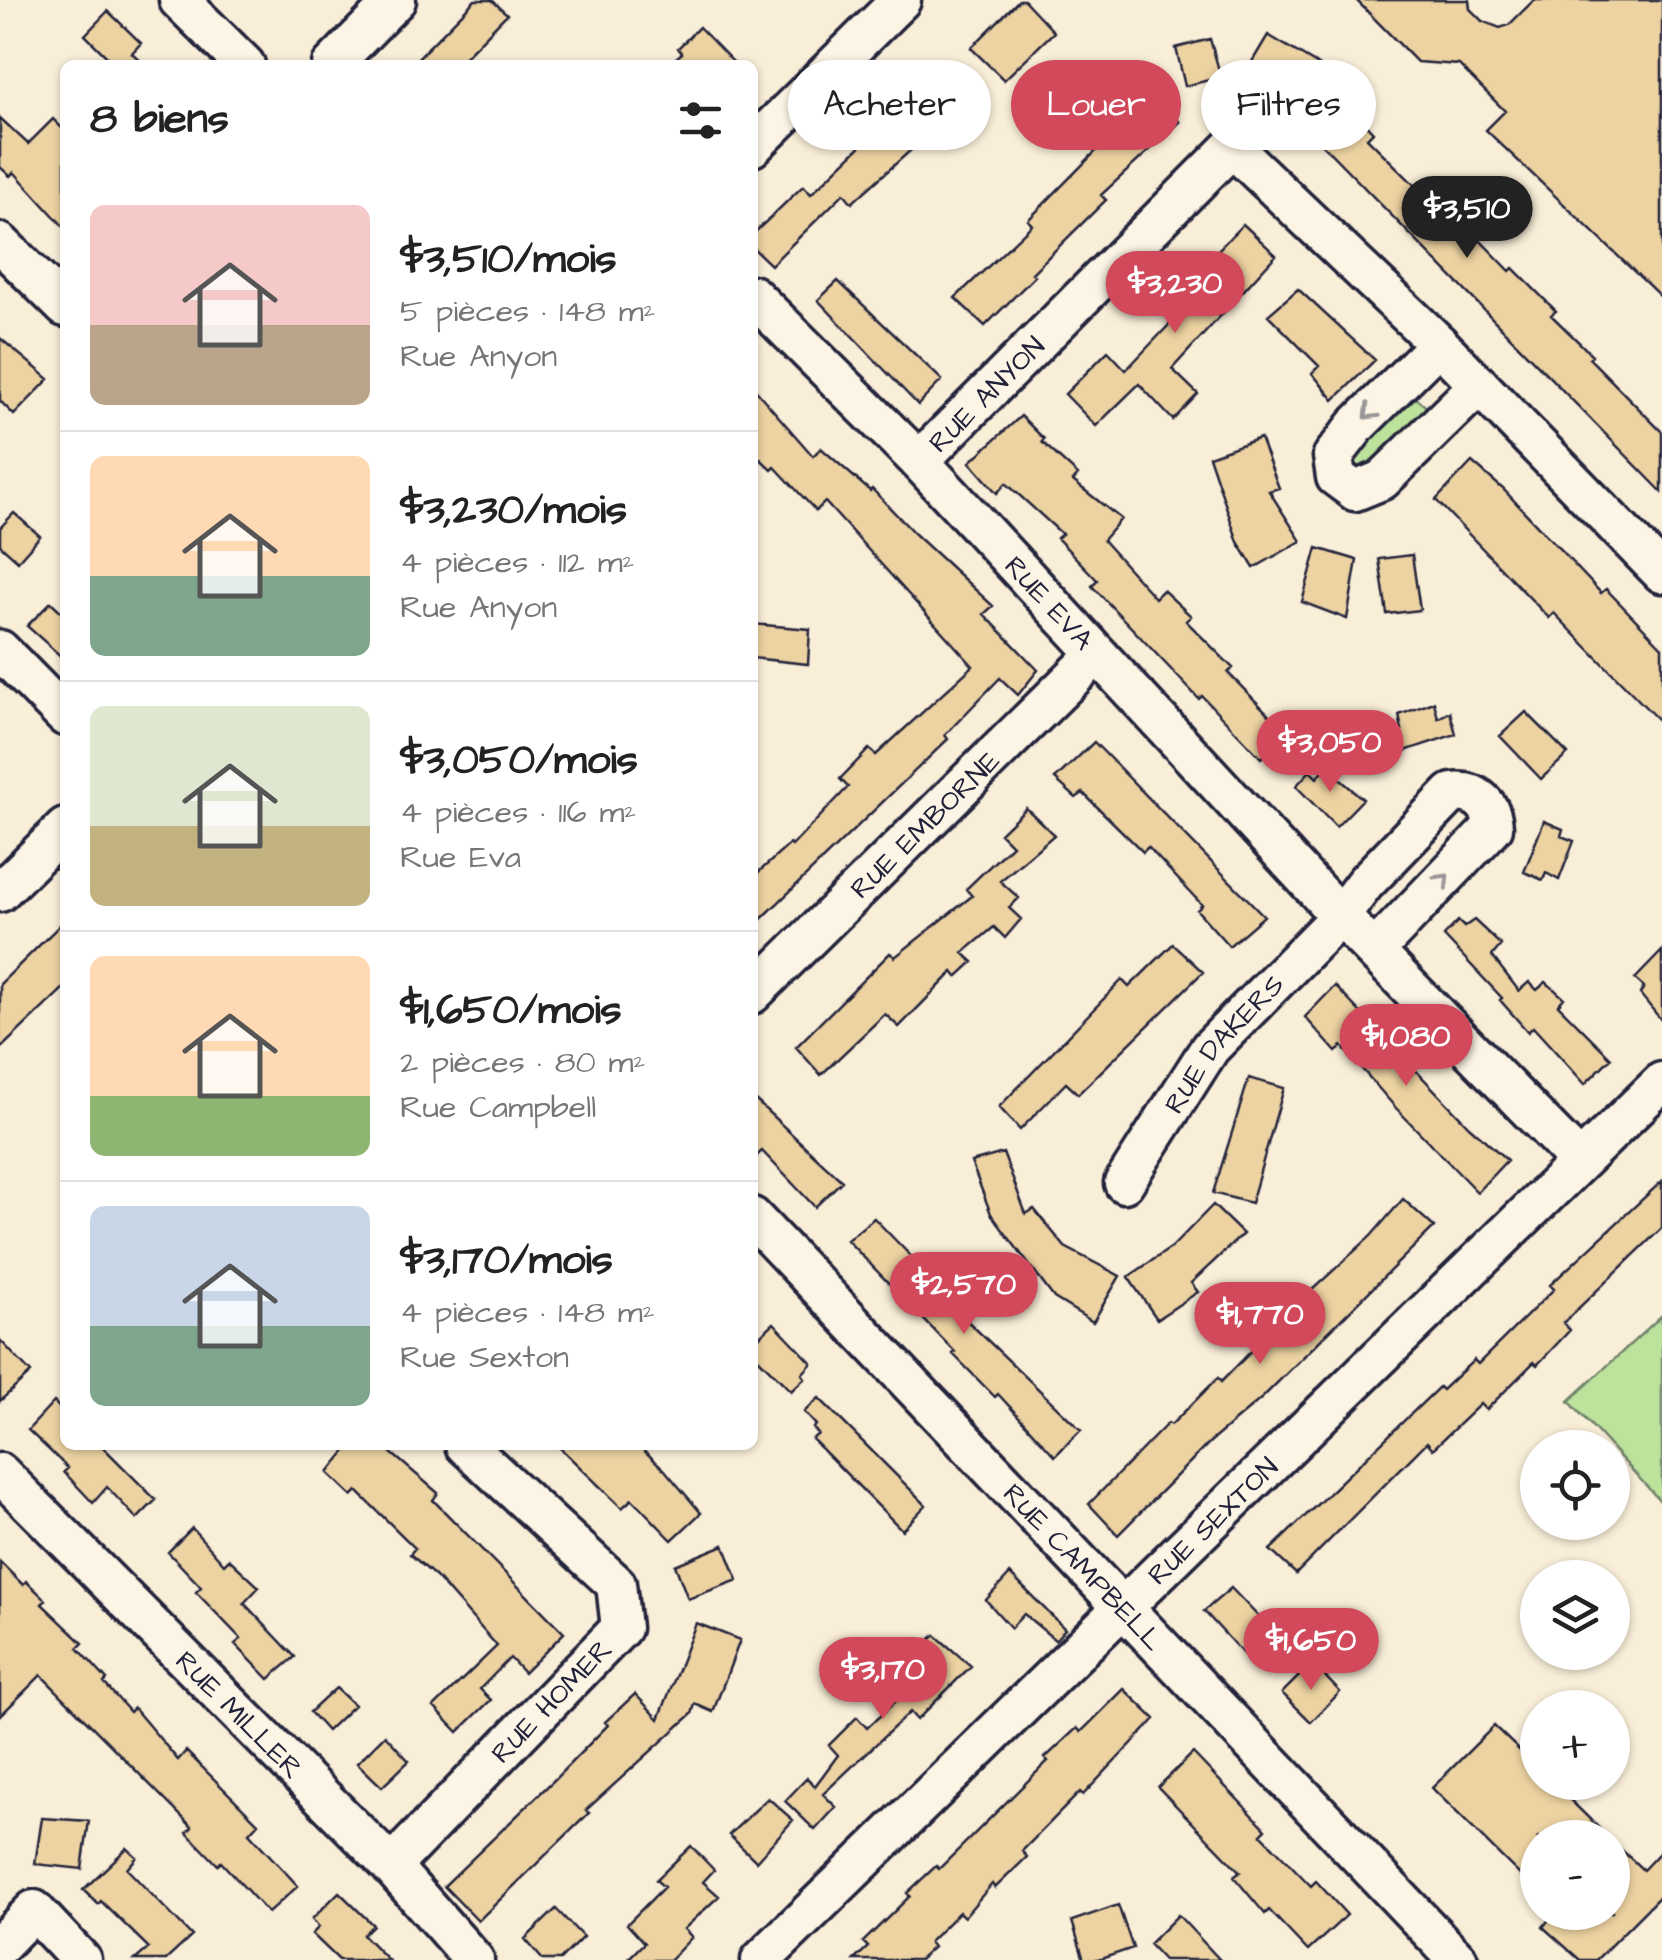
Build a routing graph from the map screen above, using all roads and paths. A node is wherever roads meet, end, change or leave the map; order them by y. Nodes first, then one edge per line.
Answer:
1 (180, 0) edge
2 (396, 0) edge
3 (901, 0) edge
4 (240, 60) edge
5 (337, 60) edge
6 (758, 141) edge
7 (0, 243) edge
8 (758, 301) edge
9 (60, 302) edge
10 (1439, 344) junction
11 (1480, 385) junction
12 (919, 461) junction
13 (1662, 572) edge
14 (0, 650) edge
15 (1096, 655) junction
16 (60, 711) edge
17 (60, 833) edge
18 (0, 892) edge
19 (1340, 916) junction
20 (1375, 950) junction
21 (758, 988) edge
22 (1662, 1082) edge
23 (1579, 1161) junction
24 (1124, 1182) dead end
25 (758, 1223) edge
26 (471, 1450) edge
27 (4, 1486) edge
28 (1122, 1608) junction
29 (390, 1866) junction
30 (0, 1945) edge
31 (81, 1960) edge
32 (474, 1960) edge
33 (761, 1960) edge
34 (1458, 1960) edge

1 - 4 street
2 - 5 street
3 - 6 street
7 - 9 street
8 - 12 street, RUE EVA
10 - 11 street, RUE ANYON
10 -> 11 street
10 - 12 street, RUE ANYON
11 - 13 street, RUE ANYON
12 - 15 street, RUE EVA
14 - 16 street
15 - 19 street, RUE EVA
15 - 21 street, RUE EMBORNE
17 - 18 street
19 - 20 street, RUE EVA
20 -> 19 street
19 - 24 street, RUE DAKERS
20 - 23 street, RUE EVA
22 - 23 street, RUE SEXTON
23 - 28 street, RUE SEXTON
25 - 28 street, RUE CAMPBELL
26 - 29 street, RUE HOMER
27 - 29 street, RUE MILLER
28 - 33 street, RUE SEXTON
28 - 34 street, RUE CAMPBELL
29 - 32 street, RUE MILLER
30 - 31 street

